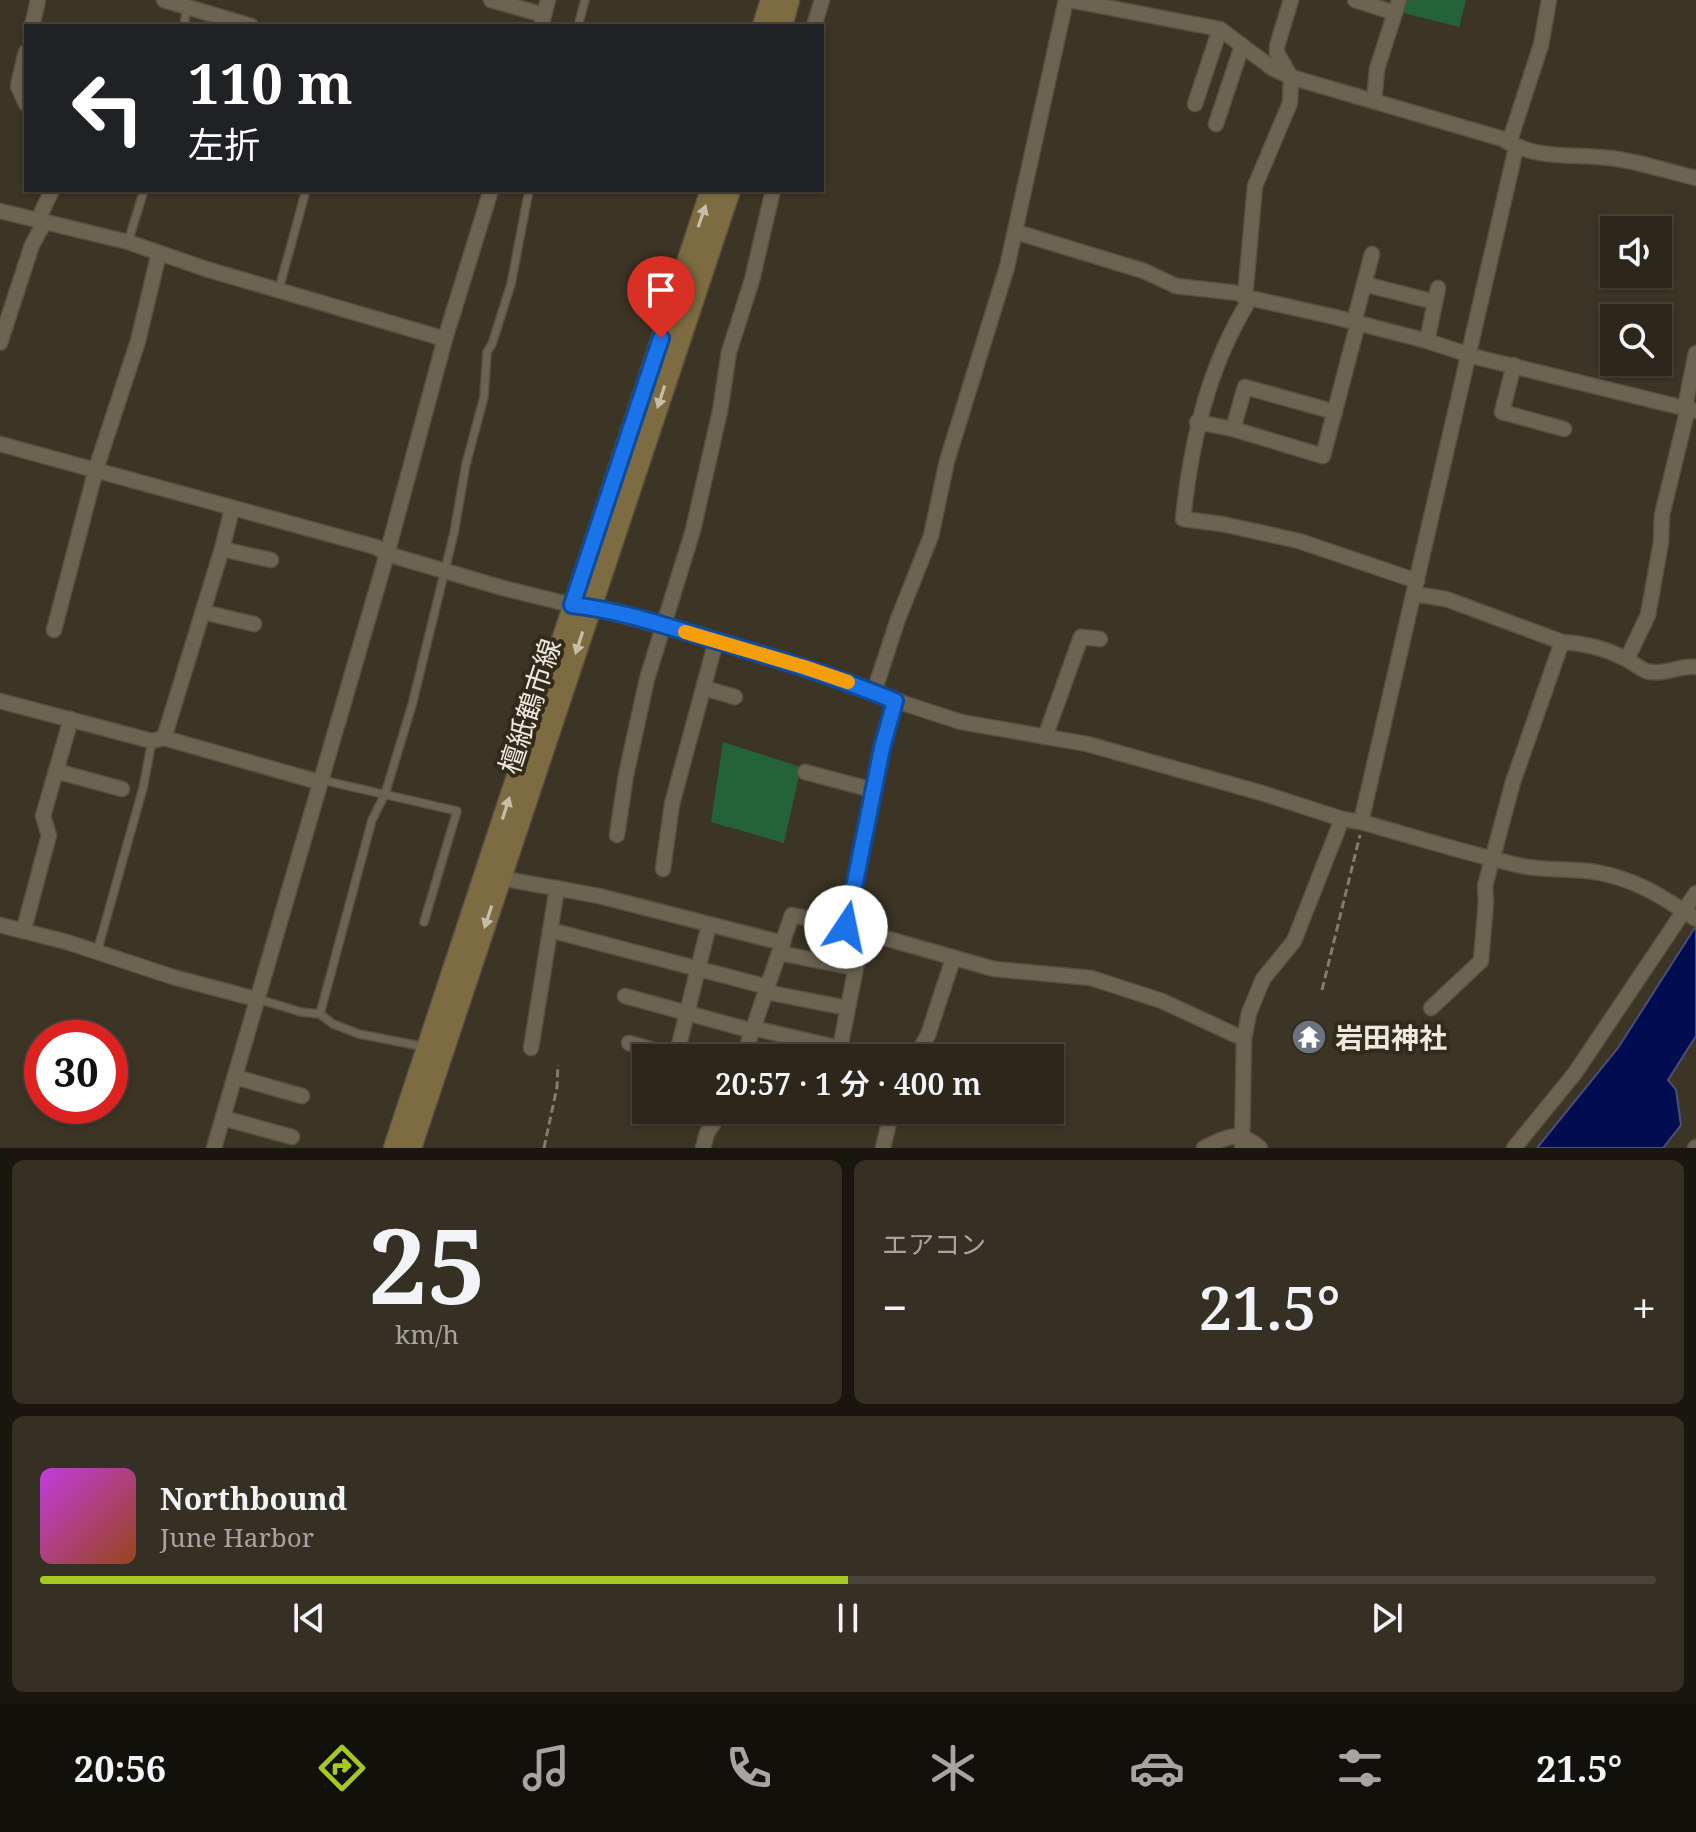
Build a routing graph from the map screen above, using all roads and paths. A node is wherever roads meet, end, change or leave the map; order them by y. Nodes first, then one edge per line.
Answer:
1 (38, 0) edge
2 (164, 0) edge
3 (491, 0) edge
4 (548, 0) edge
5 (585, 0) edge
6 (771, 0) edge
7 (789, 0) edge
8 (822, 0) edge
9 (1068, 0) edge
10 (1291, 0) edge
11 (1355, 0) edge
12 (1549, 0) edge
13 (187, 6) junction
14 (1397, 6) edge
15 (542, 21) edge
16 (32, 24) edge
17 (184, 24) edge
18 (245, 24) edge
19 (579, 24) edge
20 (764, 24) edge
21 (783, 24) edge
22 (815, 24) edge
23 (1220, 29) junction
24 (1242, 46) junction
25 (24, 60) edge
26 (1291, 77) junction
27 (24, 100) edge
28 (1374, 101) junction
29 (1195, 104) dead end
30 (1216, 124) dead end
31 (1513, 145) junction
32 (1696, 178) edge
33 (51, 192) edge
34 (143, 192) edge
35 (305, 192) edge
36 (490, 192) edge
37 (529, 192) edge
38 (710, 192) edge
39 (729, 192) edge
40 (773, 192) edge
41 (0, 211) edge
42 (41, 220) junction
43 (1016, 232) junction
44 (128, 242) junction
45 (159, 253) junction
46 (1372, 254) dead end
47 (1364, 284) junction
48 (279, 291) junction
49 (1248, 298) junction
50 (1356, 323) junction
51 (445, 339) junction
52 (1427, 341) junction
53 (0, 343) edge
54 (1696, 353) edge
55 (1470, 355) junction
56 (1514, 365) junction
57 (1690, 409) edge
58 (1335, 412) junction
59 (1197, 422) junction
60 (1233, 429) junction
61 (1564, 429) dead end
62 (0, 444) edge
63 (96, 469) junction
64 (232, 509) junction
65 (222, 549) junction
66 (387, 554) junction
67 (271, 560) dead end
68 (445, 571) junction
69 (1416, 587) junction
70 (582, 606) junction
71 (203, 612) junction
72 (254, 624) dead end
73 (663, 625) junction
74 (54, 630) dead end
75 (1100, 639) dead end
76 (716, 641) junction
77 (1562, 642) junction
78 (1627, 659) junction
79 (1696, 667) edge
80 (704, 688) junction
81 (874, 692) junction
82 (735, 697) dead end
83 (0, 701) edge
84 (895, 701) junction
85 (71, 719) junction
86 (1045, 737) junction
87 (158, 740) junction
88 (56, 771) junction
89 (805, 772) dead end
90 (320, 780) junction
91 (122, 789) dead end
92 (873, 790) junction
93 (385, 794) junction
94 (1342, 819) junction
95 (1361, 822) junction
96 (617, 835) dead end
97 (1492, 859) junction
98 (663, 869) dead end
99 (501, 878) junction
100 (557, 888) junction
101 (1696, 893) edge
102 (1690, 915) edge
103 (424, 922) dead end
104 (0, 925) edge
105 (709, 925) junction
106 (846, 927) junction
107 (24, 929) junction
108 (550, 930) junction
109 (863, 932) junction
110 (781, 948) junction
111 (97, 953) junction
112 (953, 959) junction
113 (855, 968) junction
114 (698, 969) junction
115 (767, 990) junction
116 (1322, 990) dead end
117 (625, 996) dead end
118 (256, 999) junction
119 (847, 1008) junction
120 (1431, 1008) dead end
121 (687, 1013) junction
122 (320, 1014) junction
123 (753, 1029) junction
124 (1244, 1039) junction
125 (629, 1043) dead end
126 (632, 1044) edge
127 (681, 1044) edge
128 (748, 1044) edge
129 (822, 1044) edge
130 (841, 1044) edge
131 (923, 1044) edge
132 (427, 1047) junction
133 (531, 1048) dead end
134 (558, 1065) dead end
135 (235, 1077) junction
136 (302, 1096) dead end
137 (223, 1118) junction
138 (713, 1124) edge
139 (889, 1124) edge
140 (292, 1137) dead end
141 (1242, 1142) edge
142 (214, 1148) edge
143 (394, 1148) edge
144 (411, 1148) edge
145 (544, 1148) edge
146 (703, 1148) edge
147 (883, 1148) edge
148 (1204, 1148) edge
149 (1260, 1148) edge
150 (1514, 1148) edge

1 - 16 street
2 - 13 street
3 - 15 street
4 - 15 street
5 - 19 lane
6 - 20 main road
7 - 21 main road
8 - 22 street
9 - 23 street
9 - 43 street
10 - 26 street
11 - 14 street
12 - 31 street
13 - 17 lane
13 - 18 street
14 - 28 street
23 - 24 street
23 - 29 street
24 - 26 street
24 - 30 street
25 - 27 street
26 - 28 street
26 - 49 street
28 - 31 street
31 - 32 street
31 - 55 street
33 - 42 street
34 - 44 lane
35 - 48 lane
36 - 51 street
37 - 68 lane
70 -> 38 main road, 檀紙鶴市線
39 -> 70 main road, 檀紙鶴市線
40 - 73 street
41 - 42 street
42 - 44 street
42 - 53 street
43 - 49 street
43 - 81 street
44 - 45 street
45 - 48 street
45 - 63 street
46 - 47 street
47 - 50 street
47 - 52 street
48 - 51 street
49 - 50 street
49 - 59 street
50 - 52 street
50 - 58 street
51 - 66 street
52 - 55 street
54 - 57 street
55 - 56 street
55 - 69 street
56 - 57 street
56 - 61 street
57 - 78 street
58 - 60 street
58 - 60 street
59 - 60 street
59 - 69 street
62 - 63 street
63 - 64 street
63 - 74 street
64 - 65 street
64 - 66 street
65 - 67 street
65 - 71 street
66 - 68 street
66 - 90 street
68 - 70 street
68 - 93 lane
69 - 77 street
69 - 95 street
70 - 73 street
70 -> 99 main road, 檀紙鶴市線
132 -> 70 main road, 檀紙鶴市線
71 - 72 street
71 - 87 street
73 - 76 street
73 - 96 street
75 - 86 street
76 - 80 street
76 - 81 street
77 - 78 street
77 - 97 street
78 - 79 street
80 - 82 street
80 - 98 street
81 - 84 street
83 - 85 street
84 - 86 street
84 - 92 street
85 - 87 street
85 - 88 street
86 - 94 street
87 - 90 street
87 - 111 lane
88 - 91 street
88 - 107 street
89 - 92 street
90 - 93 lane
90 - 118 street
92 - 106 street
93 - 103 lane
93 - 122 lane
94 - 95 street
94 - 124 street
95 - 97 street
95 - 116 path
97 - 102 street
97 - 120 street
99 - 100 street
99 -> 144 main road, 檀紙鶴市線
100 - 105 street
100 - 108 street
101 - 102 street
102 - 150 street
104 - 107 street
105 - 110 street
105 - 114 street
106 - 109 street
106 - 110 street
107 - 111 street
108 - 114 street
108 - 133 street
109 - 112 street
109 - 113 street
110 - 113 street
110 - 115 street
111 - 118 street
112 - 124 street
112 - 131 street
113 - 119 street
114 - 115 street
114 - 121 street
115 - 119 street
115 - 123 street
117 - 121 street
118 - 122 lane
118 - 135 street
119 - 130 street
121 - 123 street
121 - 127 street
122 - 132 lane
123 - 128 street
123 - 129 street
124 - 141 street
125 - 126 street
132 - 143 main road, 檀紙鶴市線
134 - 145 path
135 - 136 street
135 - 137 street
137 - 140 street
137 - 142 street
138 - 146 street
139 - 147 street
141 - 148 street
141 - 149 street

